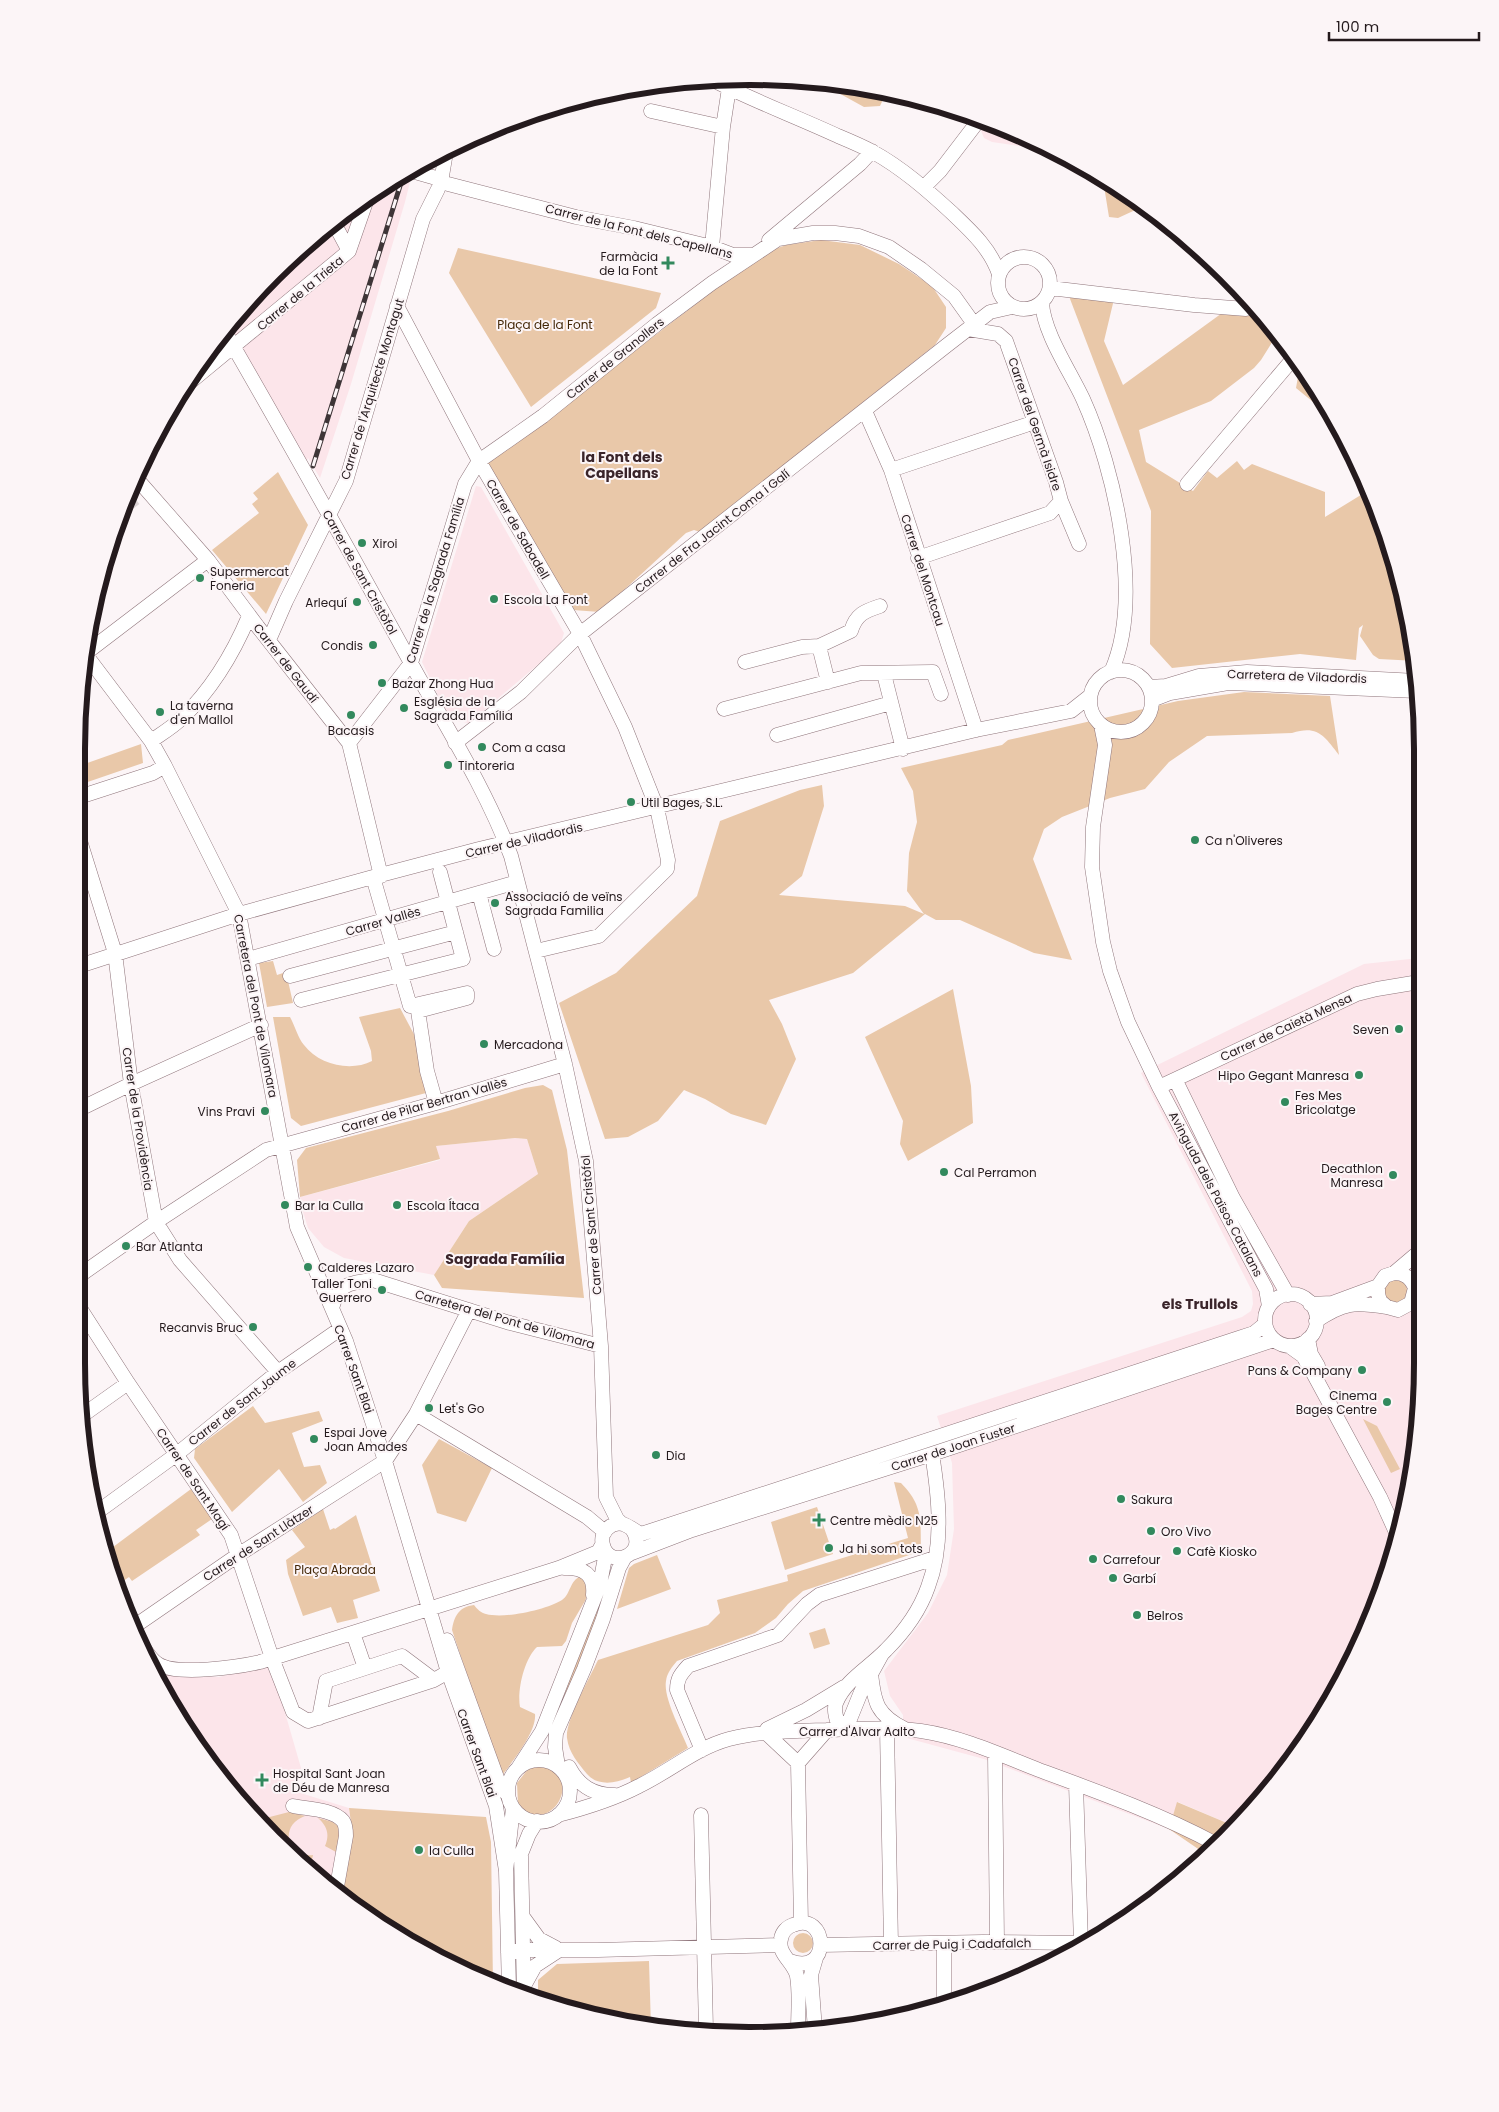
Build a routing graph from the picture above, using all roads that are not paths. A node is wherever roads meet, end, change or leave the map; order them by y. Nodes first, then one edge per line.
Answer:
1 (724, 86) edge
2 (729, 88) junction
3 (651, 111) dead end
4 (975, 125) edge
5 (723, 127) junction
6 (872, 151) junction
7 (445, 160) edge
8 (418, 173) edge
9 (441, 182) junction
10 (924, 187) junction
11 (365, 208) edge
12 (337, 229) edge
13 (712, 247) junction
14 (349, 251) junction
15 (989, 251) junction
16 (752, 255) junction
17 (1012, 260) junction
18 (999, 274) junction
19 (1050, 288) junction
20 (999, 293) junction
21 (1042, 302) junction
22 (397, 306) junction
23 (1012, 307) junction
24 (1027, 309) junction
25 (1247, 309) edge
26 (990, 312) junction
27 (1044, 323) junction
28 (971, 327) junction
29 (228, 337) edge
30 (234, 347) junction
31 (1290, 363) edge
32 (202, 372) edge
33 (865, 411) junction
34 (1035, 422) junction
35 (479, 461) junction
36 (890, 470) junction
37 (1187, 484) dead end
38 (140, 487) edge
39 (1061, 501) junction
40 (328, 515) junction
41 (1078, 544) dead end
42 (918, 558) junction
43 (208, 560) junction
44 (880, 606) dead end
45 (249, 616) junction
46 (580, 634) junction
47 (269, 640) junction
48 (820, 646) junction
49 (1121, 647) junction
50 (93, 648) edge
51 (91, 661) edge
52 (746, 662) dead end
53 (411, 663) junction
54 (1111, 672) junction
55 (1132, 672) junction
56 (884, 674) junction
57 (1410, 681) edge
58 (828, 682) junction
59 (1411, 691) edge
60 (941, 694) dead end
61 (1150, 694) junction
62 (1090, 696) junction
63 (891, 703) junction
64 (724, 709) dead end
65 (1071, 711) junction
66 (1098, 722) junction
67 (976, 730) junction
68 (1118, 732) junction
69 (778, 735) dead end
70 (151, 741) junction
71 (455, 743) junction
72 (350, 744) junction
73 (1105, 745) junction
74 (902, 749) junction
75 (166, 766) junction
76 (85, 795) edge
77 (658, 808) junction
78 (494, 816) junction
79 (506, 844) junction
80 (479, 850) junction
81 (85, 857) edge
82 (440, 872) dead end
83 (377, 876) junction
84 (517, 882) junction
85 (479, 893) junction
86 (448, 902) junction
87 (239, 914) junction
88 (386, 921) junction
89 (456, 932) junction
90 (393, 948) junction
91 (494, 949) dead end
92 (536, 951) junction
93 (115, 953) junction
94 (248, 958) junction
95 (85, 963) edge
96 (290, 976) dead end
97 (401, 976) junction
98 (1414, 983) edge
99 (301, 1000) dead end
100 (261, 1025) junction
101 (565, 1064) junction
102 (1176, 1081) junction
103 (131, 1084) junction
104 (1162, 1093) junction
105 (436, 1103) junction
106 (85, 1107) edge
107 (283, 1145) junction
108 (156, 1222) junction
109 (306, 1247) joint
110 (1414, 1256) edge
111 (85, 1272) edge
112 (1394, 1273) junction
113 (1378, 1286) junction
114 (1414, 1286) edge
115 (1266, 1289) junction
116 (1285, 1296) junction
117 (1414, 1298) edge
118 (1310, 1304) junction
119 (1269, 1306) junction
120 (1406, 1307) junction
121 (332, 1308) junction
122 (1387, 1308) junction
123 (1414, 1308) edge
124 (469, 1310) junction
125 (85, 1316) edge
126 (1316, 1321) junction
127 (1265, 1324) junction
128 (340, 1329) junction
129 (1308, 1339) junction
130 (1274, 1340) junction
131 (601, 1346) junction
132 (1289, 1346) junction
133 (278, 1372) junction
134 (128, 1383) junction
135 (87, 1412) edge
136 (416, 1414) junction
137 (177, 1454) junction
138 (932, 1454) junction
139 (386, 1461) junction
140 (102, 1509) edge
141 (1395, 1516) edge
142 (627, 1526) junction
143 (1393, 1526) edge
144 (604, 1543) junction
145 (238, 1555) junction
146 (628, 1555) junction
147 (935, 1558) junction
148 (559, 1568) junction
149 (593, 1601) junction
150 (430, 1609) junction
151 (139, 1624) edge
152 (353, 1633) junction
153 (882, 1654) junction
154 (272, 1658) junction
155 (158, 1664) edge
156 (365, 1668) junction
157 (448, 1672) junction
158 (871, 1673) junction
159 (434, 1680) junction
160 (847, 1686) junction
161 (567, 1708) junction
162 (313, 1720) junction
163 (887, 1729) junction
164 (833, 1730) junction
165 (906, 1730) junction
166 (761, 1733) junction
167 (702, 1750) junction
168 (995, 1753) junction
169 (798, 1763) junction
170 (558, 1766) junction
171 (518, 1768) junction
172 (569, 1784) junction
173 (1076, 1784) junction
174 (618, 1794) junction
175 (602, 1801) junction
176 (511, 1802) junction
177 (293, 1806) dead end
178 (558, 1815) junction
179 (702, 1816) dead end
180 (537, 1821) junction
181 (1199, 1835) junction
182 (1212, 1839) edge
183 (1209, 1841) edge
184 (506, 1870) junction
185 (337, 1884) edge
186 (522, 1916) junction
187 (801, 1923) junction
188 (1081, 1939) edge
189 (997, 1942) junction
190 (944, 1943) junction
191 (1072, 1943) edge
192 (891, 1944) junction
193 (780, 1945) junction
194 (705, 1947) junction
195 (523, 1950) junction
196 (561, 1950) junction
197 (508, 1952) junction
198 (818, 1952) junction
199 (790, 1961) junction
200 (509, 1981) edge
201 (524, 1987) edge
202 (525, 1988) edge
203 (797, 1994) junction
204 (812, 1994) junction
205 (945, 1997) edge
206 (815, 2023) edge
207 (798, 2025) edge
208 (706, 2026) edge

1 - 2 street
2 - 5 street
2 - 6 street
3 - 5 street
4 - 10 street
5 - 13 street
6 - 10 street
6 - 16 street
7 - 9 street, Carrer de l'Arquitecte Montagut
8 - 9 street, Carrer de la Font dels Capellans
9 - 13 street, Carrer de la Font dels Capellans
9 - 22 street, Carrer de l'Arquitecte Montagut
10 - 15 street
11 - 14 street, Carrer de la Trieta
12 - 14 street
13 - 16 street, Carrer de la Font dels Capellans
14 - 30 street, Carrer de la Trieta
15 - 17 street
15 - 18 street
16 - 28 street
16 - 35 street, Carrer de Granollers
17 - 18 street
17 - 19 street
18 - 20 street
19 - 21 street
19 - 25 street
20 - 23 street
20 - 26 street
21 - 24 street
21 - 27 street
22 - 35 street, Carrer de Sabadell
22 - 40 street, Carrer de l'Arquitecte Montagut
23 - 24 street
23 - 26 street
24 - 27 street
26 - 28 street, Carrer de Fra Jacint Coma i Galí
27 - 49 street
28 - 33 street, Carrer de Fra Jacint Coma i Galí
28 - 34 street, Carrer del Germà Isidre
29 - 30 street, Carrer de Sant Cristòfol
30 - 32 street, Carrer de la Trieta
30 - 40 street, Carrer de Sant Cristòfol
31 - 37 street
33 - 36 street, Carrer del Montcau
33 - 46 street, Carrer de Fra Jacint Coma i Galí
34 - 36 street
34 - 39 street, Carrer del Germà Isidre
35 - 46 street, Carrer de Sabadell
35 - 53 street, Carrer de la Sagrada Família
36 - 42 street, Carrer del Montcau
38 - 43 street, Carrer de Gaudí
39 - 41 street, Carrer del Germà Isidre
39 - 42 street
40 - 47 street, Carrer de l'Arquitecte Montagut
40 - 53 street, Carrer de Sant Cristòfol
42 - 67 street, Carrer del Montcau
43 - 45 street, Carrer de Gaudí
43 - 50 street
44 - 48 street
45 - 47 street, Carrer de Gaudí
45 - 70 street
46 - 71 street, Carrer de Fra Jacint Coma i Galí
46 - 77 street, Carrer de Sabadell
47 - 72 street, Carrer de Gaudí
48 - 52 street
48 - 58 street
49 - 54 street
49 - 55 street
51 - 70 street, Carretera del Pont de Vilomara
53 - 71 street, Carrer de Sant Cristòfol
53 - 72 street, Carrer de la Sagrada Família
54 - 55 street
54 - 62 street
55 - 61 street
56 - 58 street
56 - 60 street
56 - 63 street
57 - 61 street, Carretera de Viladordis
58 - 64 street
59 - 61 street, Carretera de Viladordis
61 - 68 street
62 - 65 street
62 - 66 street
63 - 69 street
63 - 74 street
65 - 66 street
65 - 67 street
66 - 68 street
66 - 73 street, Avinguda dels Països Catalans
67 - 74 street, Carrer de Viladordis
68 - 73 street
70 - 75 street, Carretera del Pont de Vilomara
71 - 78 street, Carrer de Sant Cristòfol
72 - 83 street, Carrer de Gaudí
73 - 104 street, Avinguda dels Països Catalans
74 - 77 street, Carrer de Viladordis
75 - 76 street
75 - 87 street, Carretera del Pont de Vilomara
77 - 79 street, Carrer de Viladordis
77 - 92 street, Carrer de Sabadell
78 - 79 street, Carrer de Sant Cristòfol
78 - 80 street
79 - 80 street, Carrer de Viladordis
79 - 84 street, Carrer de Sant Cristòfol
80 - 83 street, Carrer de Viladordis
81 - 93 street, Carrer de la Providència
82 - 86 street
83 - 87 street, Carrer de Viladordis
83 - 88 street, Carrer de Gaudí
84 - 85 street, Carrer Vallès
84 - 92 street, Carrer de Sant Cristòfol
85 - 86 street, Carrer Vallès
85 - 91 street
86 - 88 street, Carrer Vallès
86 - 89 street
87 - 93 street, Carrer de Viladordis
87 - 94 street, Carretera del Pont de Vilomara
88 - 90 street, Carrer de Gaudí
88 - 94 street, Carrer Vallès
89 - 90 street
89 - 97 street
90 - 96 street
90 - 97 street, Carrer de Gaudí
92 - 101 street, Carrer de Sant Cristòfol
93 - 95 street, Carrer de Viladordis
93 - 103 street, Carrer de la Providència
94 - 100 street, Carretera del Pont de Vilomara
97 - 99 street
97 - 105 street, Carrer de Gaudí
98 - 102 street, Carrer de Caietà Mensa
100 - 103 street
100 - 107 street, Carretera del Pont de Vilomara
101 - 105 street, Carrer de Pilar Bertran Vallès
101 - 131 street, Carrer de Sant Cristòfol
102 - 104 street, Carrer de Caietà Mensa
102 - 116 street, Avinguda dels Països Catalans
103 - 106 street
103 - 108 street, Carrer de la Providència
104 - 115 street, Avinguda dels Països Catalans
105 - 107 street, Carrer de Pilar Bertran Vallès
107 - 108 street, Carrer de Pilar Bertran Vallès
107 - 109 street, Carretera del Pont de Vilomara
108 - 111 street, Carrer de Pilar Bertran Vallès
108 - 133 street, Carrer de la Providència
109 - 121 street, Carrer Sant Blai
110 - 112 street
112 - 113 street
112 - 114 street
113 - 118 street
113 - 122 street
115 - 116 street, Avinguda dels Països Catalans
115 - 119 street, Avinguda dels Països Catalans
116 - 118 street
116 - 119 street
117 - 120 street
118 - 126 street
119 - 127 street
120 - 122 street
120 - 123 street
121 - 124 street, Carretera del Pont de Vilomara
121 - 128 street, Carrer Sant Blai
122 - 126 street
124 - 131 street, Carretera del Pont de Vilomara
124 - 136 street
125 - 134 street, Carrer de Sant Magí
126 - 129 street
127 - 130 street
127 - 142 street, Carrer de Joan Fuster
128 - 133 street, Carrer de Sant Jaume
128 - 139 street, Carrer Sant Blai
129 - 132 street
129 - 141 street
130 - 132 street
130 - 138 street, Carrer de Joan Fuster
131 - 142 street, Carretera del Pont de Vilomara
132 - 143 street
133 - 137 street, Carrer de Sant Jaume
134 - 135 street
134 - 137 street, Carrer de Sant Magí
136 - 139 street
136 - 144 street
137 - 140 street, Carrer de Sant Jaume
137 - 145 street, Carrer de Sant Magí
138 - 146 street, Carrer de Joan Fuster
138 - 147 street
139 - 145 street, Carrer de Sant Llàtzer
139 - 150 street, Carrer Sant Blai
142 - 144 street
142 - 146 street
144 - 146 street
144 - 148 street
144 - 149 street
145 - 151 street, Carrer de Sant Llàtzer
145 - 154 street, Carrer de Sant Magí
146 - 161 street
147 - 153 street
147 - 167 street
148 - 149 street
148 - 150 street
149 - 171 street
150 - 152 street
150 - 157 street, Carrer Sant Blai
150 - 176 street, Carrer Sant Blai
152 - 154 street
152 - 156 street
153 - 158 street
153 - 160 street
154 - 155 street
154 - 162 street, Carrer de Sant Magí
156 - 159 street
156 - 162 street
157 - 159 street
157 - 184 street, Carrer Sant Blai
158 - 164 street
158 - 165 street
159 - 162 street
160 - 164 street
160 - 166 street
161 - 170 street
161 - 174 street
163 - 164 street, Carrer d'Alvar Aalto
163 - 165 street, Carrer d'Alvar Aalto
163 - 192 street
164 - 166 street, Carrer d'Alvar Aalto
164 - 169 street
165 - 168 street, Carrer d'Alvar Aalto
166 - 167 street, Carrer d'Alvar Aalto
166 - 169 street
167 - 174 street, Carrer d'Alvar Aalto
168 - 173 street, Carrer d'Alvar Aalto
168 - 189 street
169 - 187 street
170 - 171 street
170 - 172 street
171 - 176 street
172 - 175 street
172 - 178 street
173 - 181 street, Carrer d'Alvar Aalto
173 - 188 street
174 - 175 street, Carrer d'Alvar Aalto
175 - 178 street, Carrer d'Alvar Aalto
176 - 180 street
176 - 184 street
177 - 185 street
178 - 180 street
179 - 194 street
180 - 186 street
181 - 182 street, Carrer d'Alvar Aalto
181 - 183 street, Carrer d'Alvar Aalto
184 - 197 street
186 - 195 street
186 - 196 street
187 - 193 street
187 - 198 street
189 - 190 street, Carrer de Puig i Cadafalch
189 - 191 street, Carrer de Puig i Cadafalch
190 - 192 street, Carrer de Puig i Cadafalch
190 - 205 street
192 - 198 street, Carrer de Puig i Cadafalch
193 - 194 street
193 - 199 street
194 - 196 street
194 - 208 street
195 - 196 street
195 - 197 street
195 - 201 street
196 - 202 street
197 - 200 street
198 - 199 street
198 - 204 street
199 - 203 street
203 - 204 street
203 - 207 street
204 - 206 street

